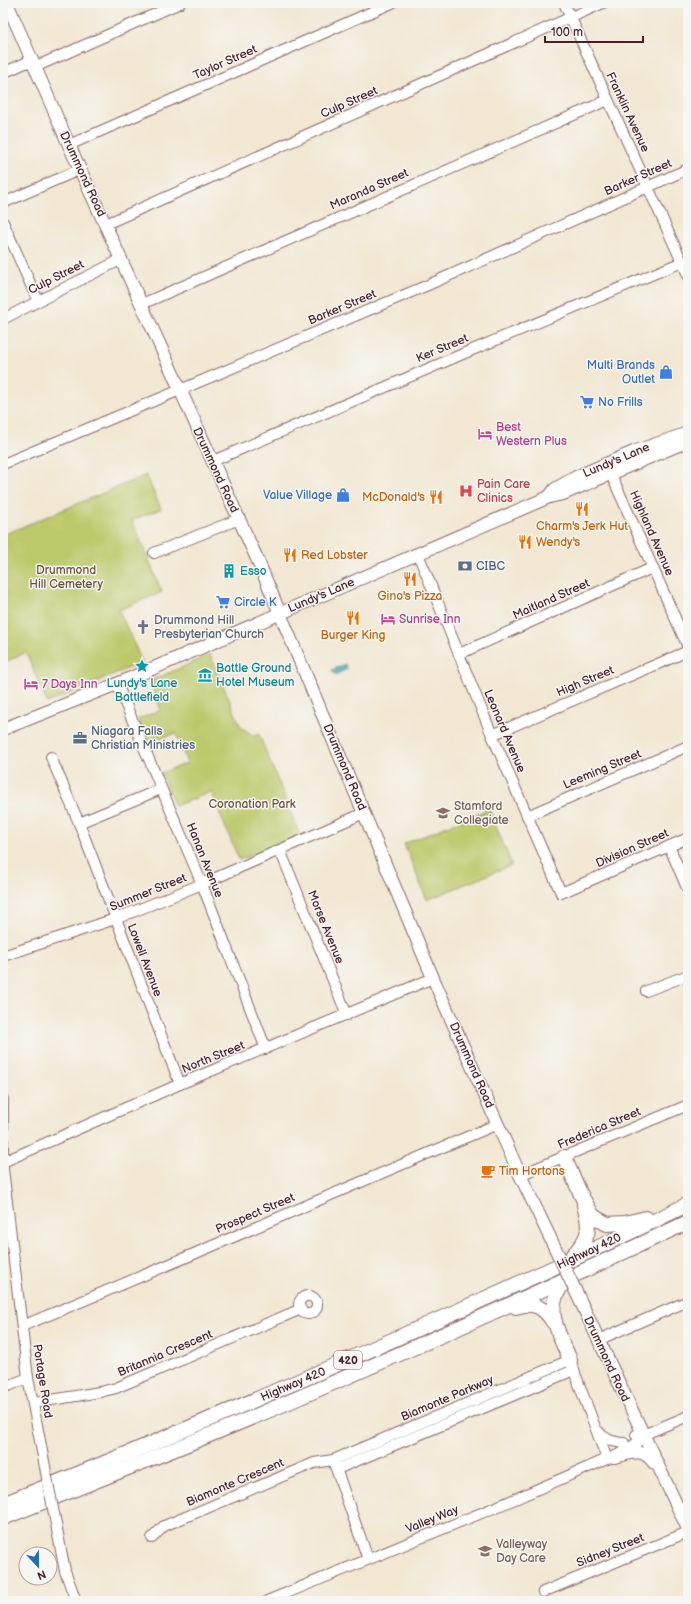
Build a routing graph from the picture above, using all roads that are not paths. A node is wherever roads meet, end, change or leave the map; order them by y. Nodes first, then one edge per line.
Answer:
1 (7, 3) edge
2 (180, 3) edge
3 (392, 3) edge
4 (564, 3) edge
5 (603, 3) edge
6 (570, 18) junction
7 (34, 63) junction
8 (3, 73) edge
9 (608, 100) junction
10 (69, 145) junction
11 (81, 169) junction
12 (688, 169) edge
13 (648, 187) junction
14 (3, 203) edge
15 (3, 222) edge
16 (106, 224) junction
17 (122, 259) junction
18 (682, 262) junction
19 (688, 275) edge
20 (38, 301) junction
21 (142, 304) junction
22 (3, 319) edge
23 (180, 390) junction
24 (688, 433) edge
25 (688, 441) edge
26 (213, 461) junction
27 (3, 464) edge
28 (611, 474) junction
29 (550, 497) junction
30 (239, 519) junction
31 (154, 553) dead end
32 (418, 554) junction
33 (652, 568) junction
34 (280, 613) junction
35 (688, 646) edge
36 (459, 654) junction
37 (117, 684) junction
38 (3, 729) edge
39 (492, 735) junction
40 (688, 746) edge
41 (51, 757) dead end
42 (161, 789) junction
43 (364, 813) junction
44 (527, 816) junction
45 (79, 823) junction
46 (688, 838) edge
47 (669, 846) junction
48 (280, 850) junction
49 (586, 883) joint
50 (202, 884) junction
51 (688, 890) edge
52 (115, 919) junction
53 (3, 956) edge
54 (688, 975) edge
55 (433, 978) junction
56 (646, 991) dead end
57 (347, 1015) junction
58 (266, 1049) junction
59 (180, 1084) junction
60 (3, 1099) edge
61 (688, 1105) edge
62 (498, 1124) junction
63 (564, 1157) junction
64 (3, 1162) edge
65 (520, 1174) junction
66 (582, 1197) junction
67 (688, 1204) edge
68 (674, 1212) junction
69 (688, 1222) edge
70 (566, 1261) junction
71 (565, 1280) junction
72 (688, 1301) edge
73 (301, 1309) dead end
74 (493, 1312) junction
75 (22, 1326) junction
76 (556, 1326) junction
77 (598, 1340) junction
78 (572, 1365) junction
79 (28, 1378) junction
80 (3, 1388) edge
81 (33, 1403) junction
82 (688, 1416) edge
83 (594, 1425) junction
84 (642, 1435) junction
85 (624, 1444) junction
86 (611, 1458) junction
87 (335, 1464) junction
88 (661, 1474) junction
89 (3, 1504) edge
90 (3, 1518) edge
91 (688, 1529) edge
92 (688, 1532) edge
93 (152, 1538) dead end
94 (368, 1559) junction
95 (542, 1592) dead end
96 (76, 1601) edge
97 (267, 1601) edge

1 - 7 main road, Drummond Road
2 - 7 street
3 - 10 street, Taylor Street
4 - 6 street, Franklin Avenue
5 - 6 street, Culp Street
6 - 9 street, Franklin Avenue
6 - 16 street, Culp Street
7 - 8 street
7 - 10 main road, Drummond Road
9 - 13 street, Franklin Avenue
9 - 21 street, Maranda Street
10 - 11 main road, Drummond Road
11 - 14 street
11 - 16 main road, Drummond Road
12 - 13 street, Barker Street
13 - 18 street, Franklin Avenue
13 - 23 street, Barker Street
15 - 20 street
16 - 17 main road, Drummond Road
17 - 20 street, Culp Street
17 - 21 main road, Drummond Road
18 - 19 street, Franklin Avenue
18 - 26 street, Ker Street
20 - 22 street, Culp Street
21 - 23 main road, Drummond Road
23 - 26 main road, Drummond Road
23 - 27 street, Barker Street
24 - 29 main road, Lundy's Lane
25 - 28 main road, Lundy's Lane
26 - 30 main road, Drummond Road
28 - 29 main road, Lundy's Lane
28 - 33 street, Highland Avenue
29 - 32 main road, Lundy's Lane
30 - 31 street
30 - 34 main road, Drummond Road
32 - 34 main road, Lundy's Lane
32 - 36 street, Leonard Avenue
33 - 35 street, Highland Avenue
33 - 36 street, Maitland Street
34 - 37 main road, Lundy's Lane
34 - 43 main road, Drummond Road
35 - 39 street, High Street
36 - 39 street, Leonard Avenue
37 - 38 main road, Lundy's Lane
37 - 42 street, Hanan Avenue
39 - 44 street, Leonard Avenue
40 - 44 street, Leeming Street
41 - 45 street, Lowell Avenue
42 - 45 street
42 - 50 street, Hanan Avenue
43 - 48 street, Summer Street
43 - 55 main road, Drummond Road
44 - 49 street, Leonard Avenue
45 - 52 street, Lowell Avenue
46 - 47 street, Division Street
47 - 49 street, Division Street
47 - 51 street
48 - 50 street, Summer Street
48 - 57 street, Morse Avenue
50 - 52 street, Summer Street
50 - 58 street, Hanan Avenue
52 - 53 street, Summer Street
52 - 59 street, Lowell Avenue
54 - 56 street
55 - 57 street, North Street
55 - 62 main road, Drummond Road
57 - 58 street, North Street
58 - 59 street, North Street
59 - 64 street, North Street
60 - 64 street, Portage Road
61 - 63 street, Frederica Street
62 - 65 main road, Drummond Road
62 - 75 street, Prospect Street
63 - 65 street, Frederica Street
63 - 66 highway
64 - 75 street, Portage Road
65 - 77 main road, Drummond Road, bridge
66 - 68 highway
66 - 70 highway
67 - 68 highway, Highway 420 / 420
68 - 70 highway, Highway 420 / 420
69 - 71 highway, Highway 420 / 420
70 - 89 highway, Highway 420 / 420
71 - 74 highway, Highway 420 / 420
71 - 76 highway
72 - 77 street
73 - 81 street, Britannia Crescent
74 - 76 highway
74 - 90 highway, Highway 420 / 420
75 - 79 street, Portage Road
76 - 78 highway
77 - 84 main road, Drummond Road
78 - 83 street
78 - 87 street, Biamonte Parkway
79 - 80 street
79 - 81 street, Portage Road
81 - 96 street, Portage Road, bridge
82 - 84 street, Valley Way
83 - 85 street
83 - 86 street
84 - 85 street, Valley Way
84 - 86 street, Valley Way
84 - 88 main road, Drummond Road
85 - 86 street, Valley Way
86 - 88 main road
86 - 94 street, Valley Way
87 - 93 street, Biamonte Crescent
87 - 94 street
88 - 91 main road, Drummond Road
92 - 95 street, Sidney Street
94 - 97 street, Valley Way

